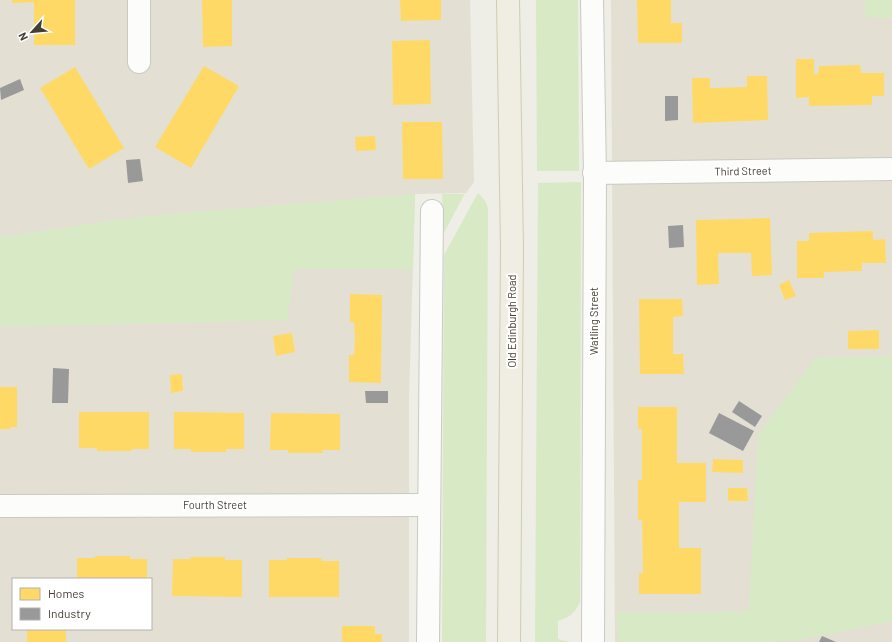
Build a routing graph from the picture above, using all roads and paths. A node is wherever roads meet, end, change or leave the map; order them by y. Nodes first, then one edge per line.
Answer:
1 (139, 0) edge
2 (508, 0) edge
3 (592, 0) edge
4 (139, 62) dead end
5 (892, 169) edge
6 (594, 173) junction
7 (432, 212) dead end
8 (429, 505) junction
9 (0, 506) edge
10 (428, 642) edge
11 (509, 642) edge
12 (593, 642) edge

1 - 4 street
2 - 11 main road, Old Edinburgh Road
3 - 6 street, Watling Street
5 - 6 street, Third Street
6 - 12 street, Watling Street
7 - 8 street
8 - 9 street, Fourth Street
8 - 10 street

